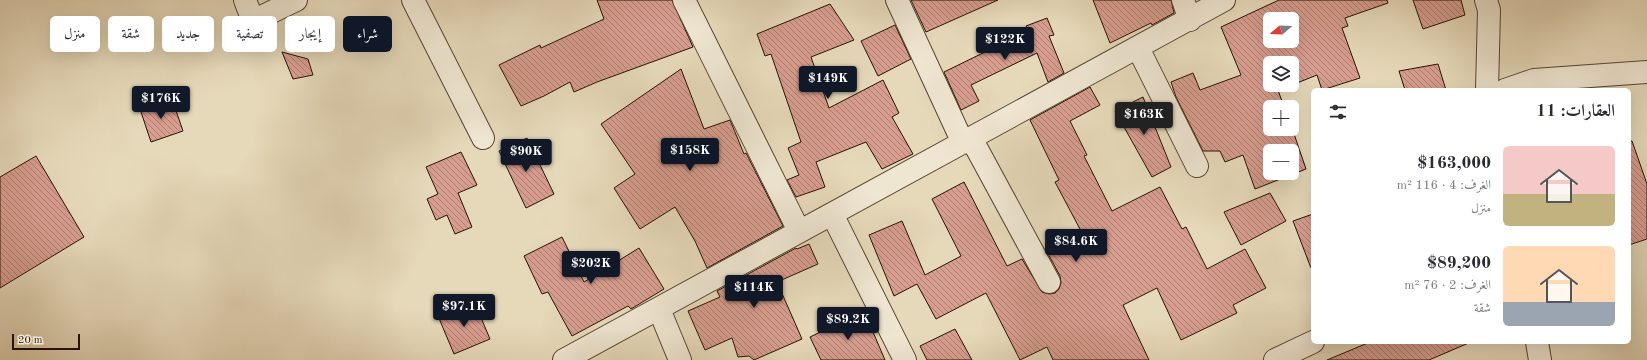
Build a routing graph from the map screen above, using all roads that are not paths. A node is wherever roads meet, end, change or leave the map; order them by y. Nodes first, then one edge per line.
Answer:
1 (245, 0) edge
2 (296, 0) edge
3 (413, 0) edge
4 (684, 0) edge
5 (897, 0) edge
6 (1224, 0) edge
7 (1486, 0) edge
8 (1187, 10) edge
9 (1138, 48) junction
10 (1647, 72) edge
11 (1487, 88) edge
12 (1511, 88) edge
13 (483, 138) dead end
14 (967, 141) junction
15 (1197, 166) dead end
16 (832, 214) junction
17 (799, 231) junction
18 (1049, 282) dead end
19 (659, 309) junction
20 (1311, 343) edge
21 (1537, 344) edge
22 (564, 360) edge
23 (680, 360) edge
24 (904, 360) edge
25 (1275, 360) edge
26 (1540, 360) edge

1 - 2 street
3 - 13 street
4 - 17 street
5 - 14 street
6 - 8 street
7 - 11 street
8 - 9 street
9 - 14 street
9 - 15 street
10 - 12 street
14 - 16 street
14 - 18 street
16 - 17 street
16 - 24 street
17 - 19 street
19 - 22 street
19 - 23 street
20 - 25 street
21 - 26 street

